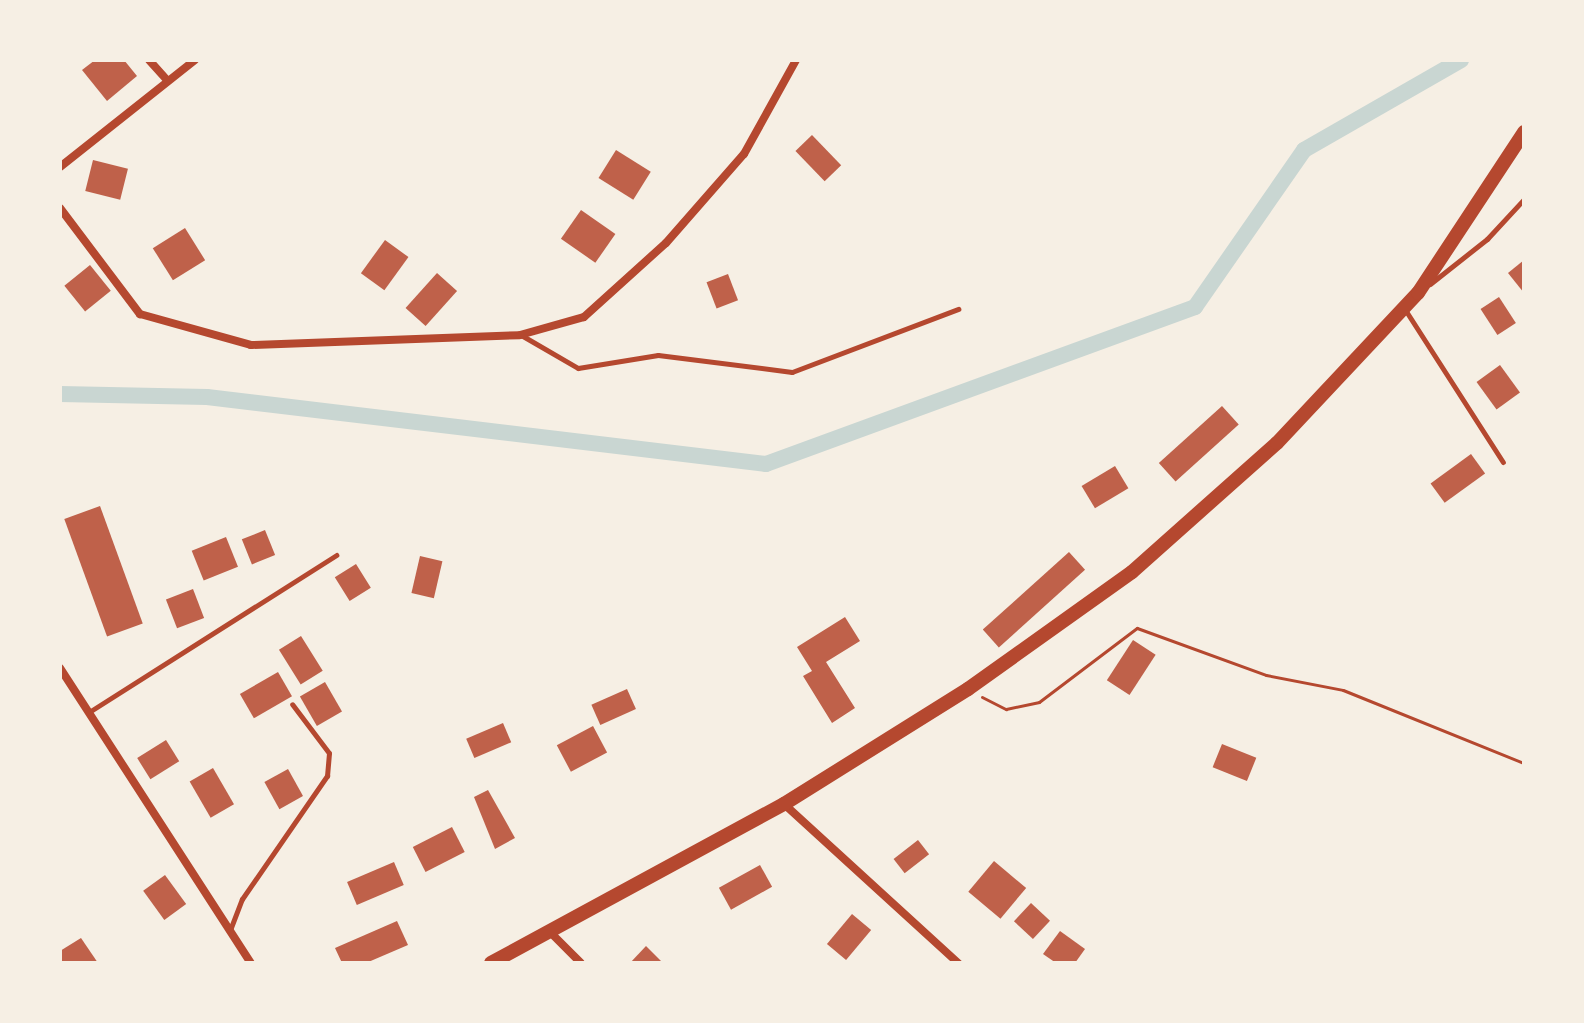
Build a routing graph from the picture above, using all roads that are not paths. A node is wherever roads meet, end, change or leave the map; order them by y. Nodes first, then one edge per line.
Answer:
1 (149, 60) edge
2 (195, 60) edge
3 (796, 60) edge
4 (168, 81) junction
5 (1524, 132) edge
6 (60, 167) edge
7 (1524, 199) edge
8 (60, 208) edge
9 (1418, 293) junction
10 (1404, 308) junction
11 (958, 309) dead end
12 (520, 335) junction
13 (1503, 462) dead end
14 (336, 555) dead end
15 (60, 668) edge
16 (292, 704) dead end
17 (89, 712) junction
18 (784, 804) junction
19 (230, 930) junction
20 (549, 931) junction
21 (251, 963) edge
22 (491, 963) edge
23 (581, 963) edge
24 (958, 963) edge

1 - 4 street
2 - 4 street
3 - 12 street
4 - 6 street
5 - 9 main road
7 - 9 lane
8 - 12 street
9 - 10 main road
10 - 13 lane
10 - 18 main road
11 - 12 lane
14 - 17 lane
15 - 17 street
16 - 19 lane
17 - 19 street
18 - 20 main road
18 - 24 street
19 - 21 street
20 - 22 main road
20 - 23 street

